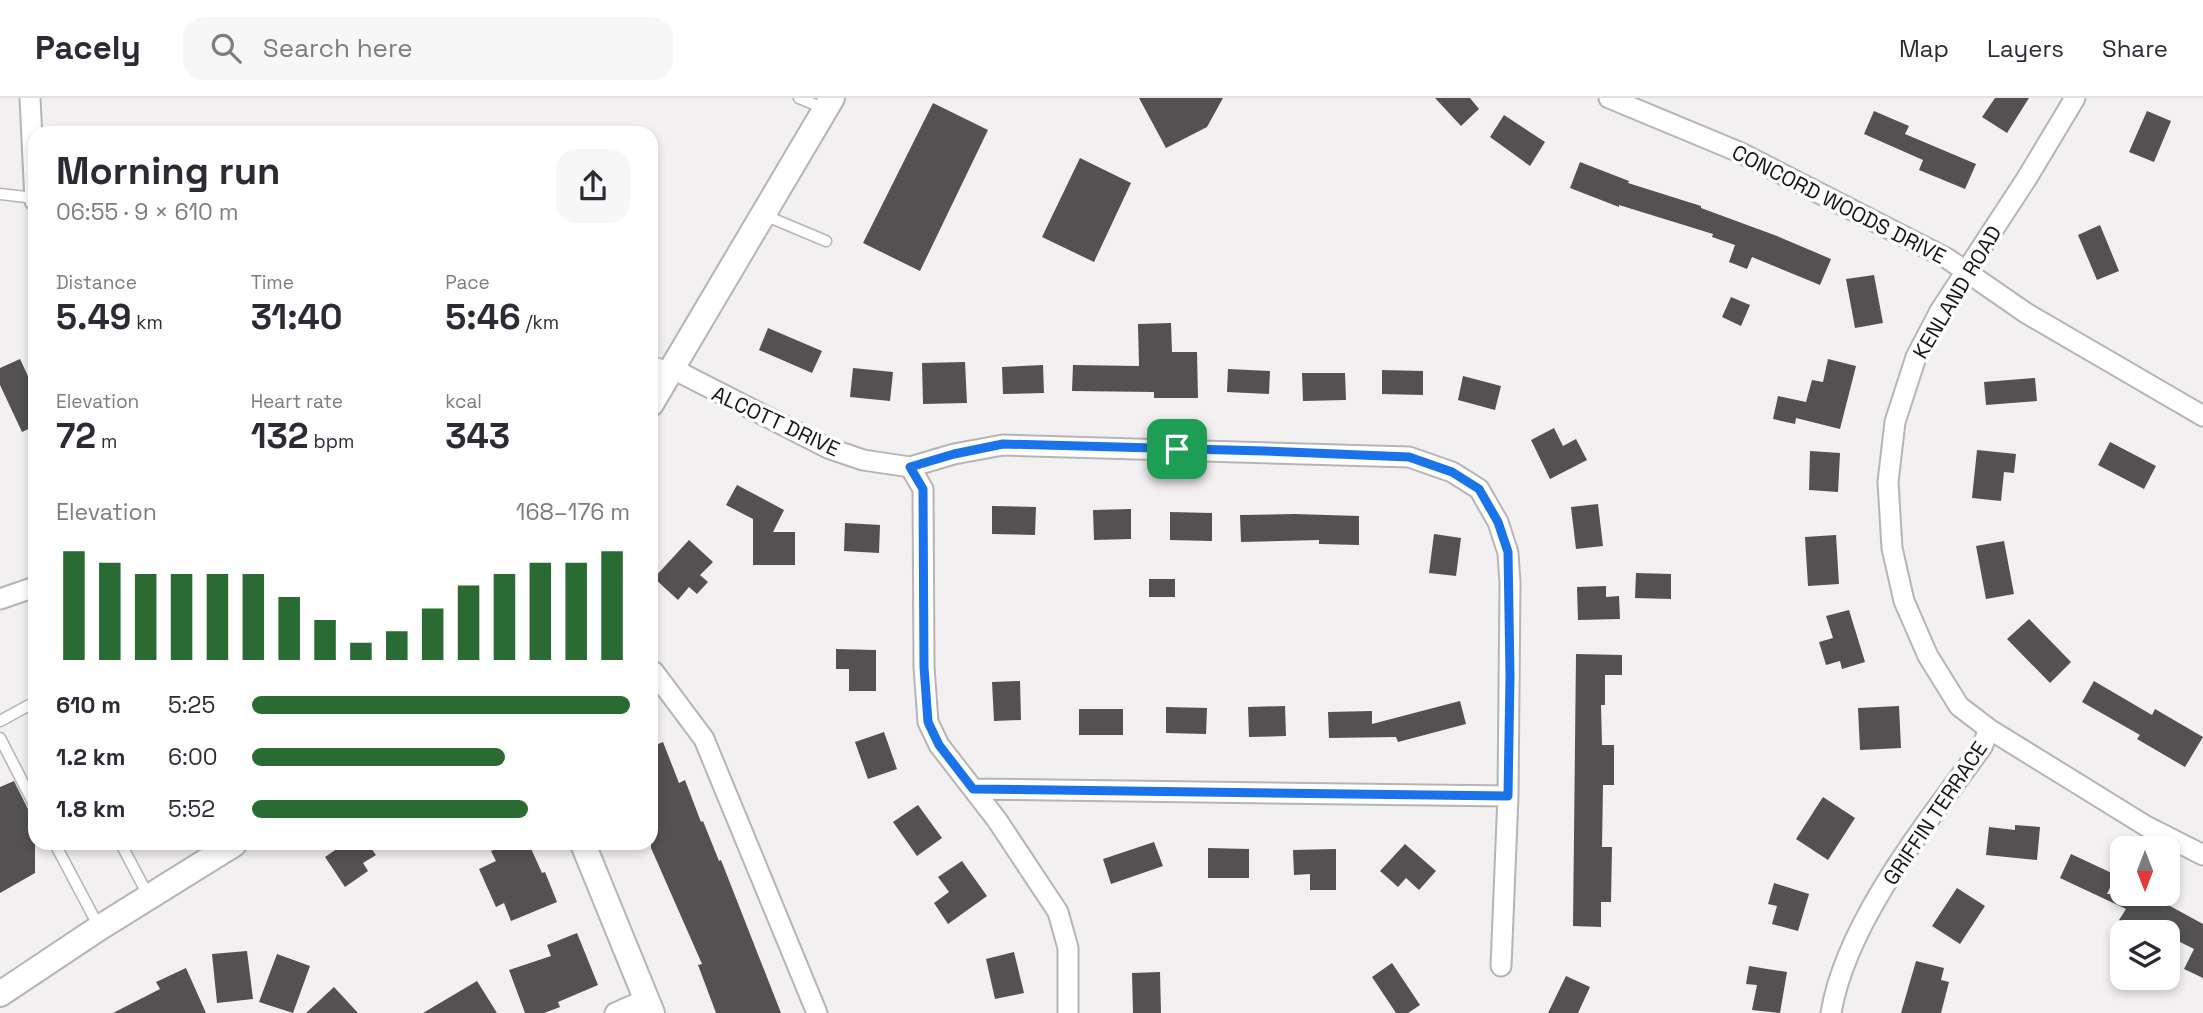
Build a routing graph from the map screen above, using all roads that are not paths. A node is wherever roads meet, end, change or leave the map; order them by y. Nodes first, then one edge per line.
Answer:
1 (30, 98) edge
2 (799, 98) edge
3 (1609, 98) edge
4 (2075, 98) edge
5 (829, 104) edge
6 (31, 126) edge
7 (0, 194) edge
8 (28, 199) edge
9 (764, 215) junction
10 (826, 241) dead end
11 (1967, 273) junction
12 (662, 365) edge
13 (2203, 416) edge
14 (910, 467) junction
15 (28, 589) edge
16 (0, 599) edge
17 (658, 677) edge
18 (28, 706) edge
19 (0, 721) edge
20 (1989, 729) junction
21 (0, 738) edge
22 (973, 789) junction
23 (28, 792) edge
24 (1508, 796) junction
25 (58, 850) edge
26 (124, 850) edge
27 (224, 850) edge
28 (585, 850) edge
29 (2203, 855) edge
30 (149, 897) junction
31 (99, 928) junction
32 (1501, 966) dead end
33 (0, 994) edge
34 (650, 1006) edge
35 (615, 1013) edge
36 (817, 1013) edge
37 (1068, 1013) edge
38 (1831, 1013) edge

1 - 6 street
2 - 5 lane
3 - 11 street, CONCORD WOODS DRIVE
4 - 11 street, KENLAND ROAD
5 - 9 street
7 - 8 lane
9 - 10 lane
9 - 12 street
11 - 13 street, CONCORD WOODS DRIVE
11 - 20 street, KENLAND ROAD
12 - 14 street, ALCOTT DRIVE
14 - 22 street
14 - 24 street, ALCOTT DRIVE
15 - 16 street
17 - 36 street
18 - 19 lane
20 - 29 street, KENLAND ROAD
20 - 38 street, GRIFFIN TERRACE
21 - 23 lane
22 - 24 street
22 - 37 street
24 - 32 street, ALCOTT DRIVE
25 - 31 lane
26 - 30 lane
27 - 30 street
28 - 34 street
30 - 31 street
31 - 33 street
34 - 35 street

